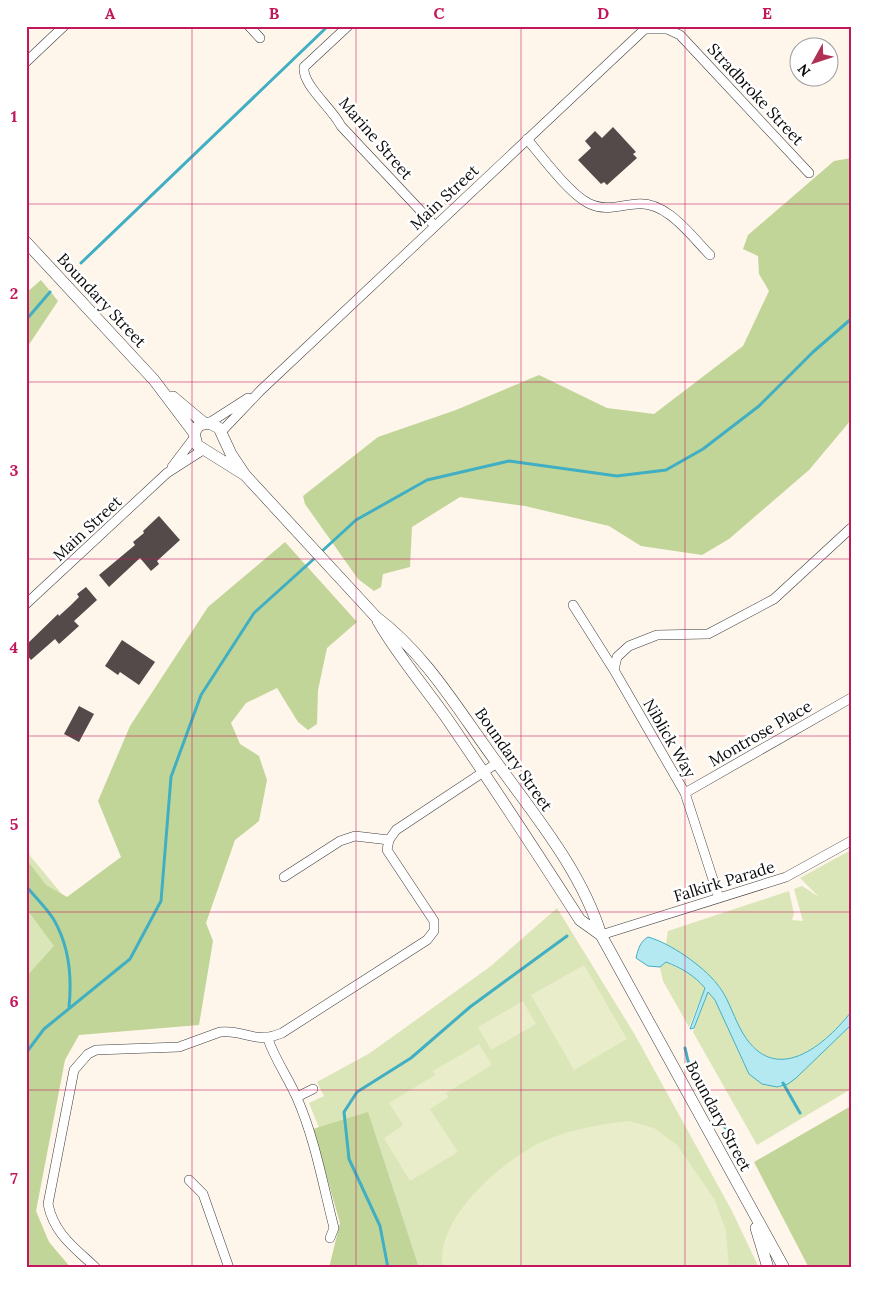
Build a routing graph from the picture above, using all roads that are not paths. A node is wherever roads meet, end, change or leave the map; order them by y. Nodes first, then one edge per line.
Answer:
1 (64, 26) edge
2 (249, 26) edge
3 (348, 26) edge
4 (647, 28) edge
5 (679, 31) edge
6 (260, 38) dead end
7 (26, 62) edge
8 (527, 140) junction
9 (809, 173) dead end
10 (434, 225) junction
11 (26, 242) edge
12 (710, 255) dead end
13 (154, 380) junction
14 (261, 390) junction
15 (206, 423) junction
16 (221, 434) junction
17 (194, 436) junction
18 (206, 450) junction
19 (167, 474) junction
20 (245, 475) junction
21 (851, 528) edge
22 (26, 604) edge
23 (573, 605) dead end
24 (376, 617) junction
25 (614, 670) junction
26 (851, 698) edge
27 (497, 763) junction
28 (484, 772) junction
29 (685, 793) junction
30 (389, 840) junction
31 (851, 841) edge
32 (284, 877) dead end
33 (718, 898) junction
34 (601, 936) junction
35 (268, 1039) junction
36 (313, 1089) dead end
37 (297, 1097) junction
38 (190, 1180) dead end
39 (749, 1207) junction
40 (330, 1238) dead end
41 (96, 1268) edge
42 (229, 1268) edge
43 (768, 1268) edge
44 (784, 1268) edge

1 - 7 street
2 - 6 street
3 - 10 street, Marine Street
4 - 5 street, Stradbroke Street
4 - 8 street, Main Street
5 - 9 street, Stradbroke Street
8 - 10 street, Main Street
8 - 12 street
10 - 14 street, Main Street
11 - 13 street, Boundary Street
13 - 15 street, Boundary Street
13 - 17 street, Boundary Street
14 - 15 street, Main Street
14 - 16 street, Main Street
15 - 16 street, Boundary Street
15 - 17 street
16 - 18 street
16 - 20 street, Boundary Street
17 - 18 street, Boundary Street
17 - 19 street, Main Street
18 - 19 street, Main Street
18 - 20 street, Boundary Street
19 - 22 street, Main Street
20 - 24 street, Boundary Street
21 - 25 street
23 - 25 street, Niblick Way
24 - 27 street, Boundary Street
24 - 28 street, Boundary Street
25 - 29 street, Niblick Way
26 - 29 street, Montrose Place
27 - 28 street
27 - 34 street, Boundary Street
28 - 30 street
28 - 34 street, Boundary Street
29 - 33 street, Niblick Way
30 - 32 street
30 - 35 street
31 - 33 street, Falkirk Parade
33 - 34 street, Falkirk Parade
34 - 39 street, Boundary Street
35 - 37 street
35 - 41 street
36 - 37 street
37 - 40 street
38 - 42 street
39 - 43 street, Boundary Street
39 - 44 street, Boundary Street

